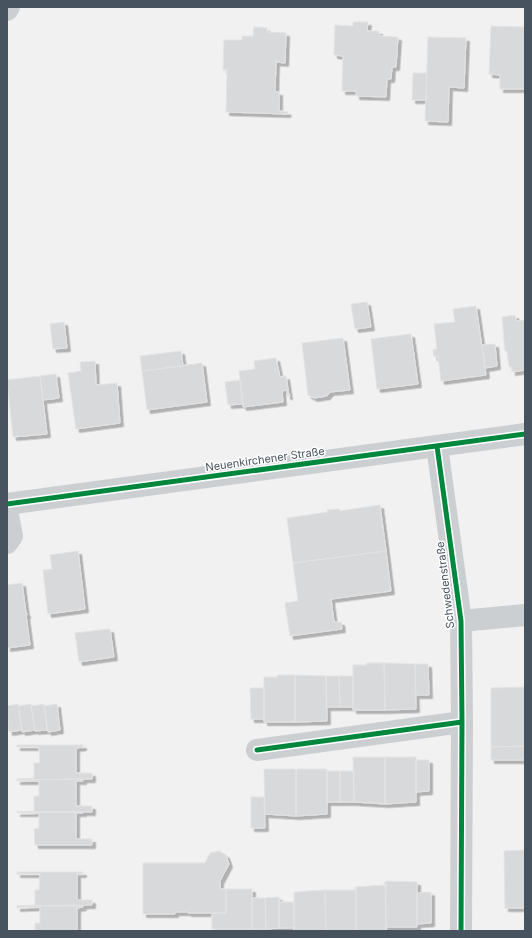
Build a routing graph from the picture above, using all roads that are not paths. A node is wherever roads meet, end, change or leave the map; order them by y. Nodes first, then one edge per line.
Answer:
1 (9, 7) edge
2 (7, 10) edge
3 (525, 434) edge
4 (437, 446) junction
5 (7, 504) edge
6 (7, 510) edge
7 (7, 544) edge
8 (525, 615) edge
9 (461, 621) junction
10 (462, 722) junction
11 (257, 750) dead end
12 (462, 931) edge

1 - 2 street
3 - 4 street, Neuenkirchener Straße
4 - 5 street, Neuenkirchener Straße
4 - 9 street, Schwedenstraße
6 - 7 street
8 - 9 street
9 - 10 street, Schwedenstraße
10 - 11 street
10 - 12 street, Schwedenstraße

